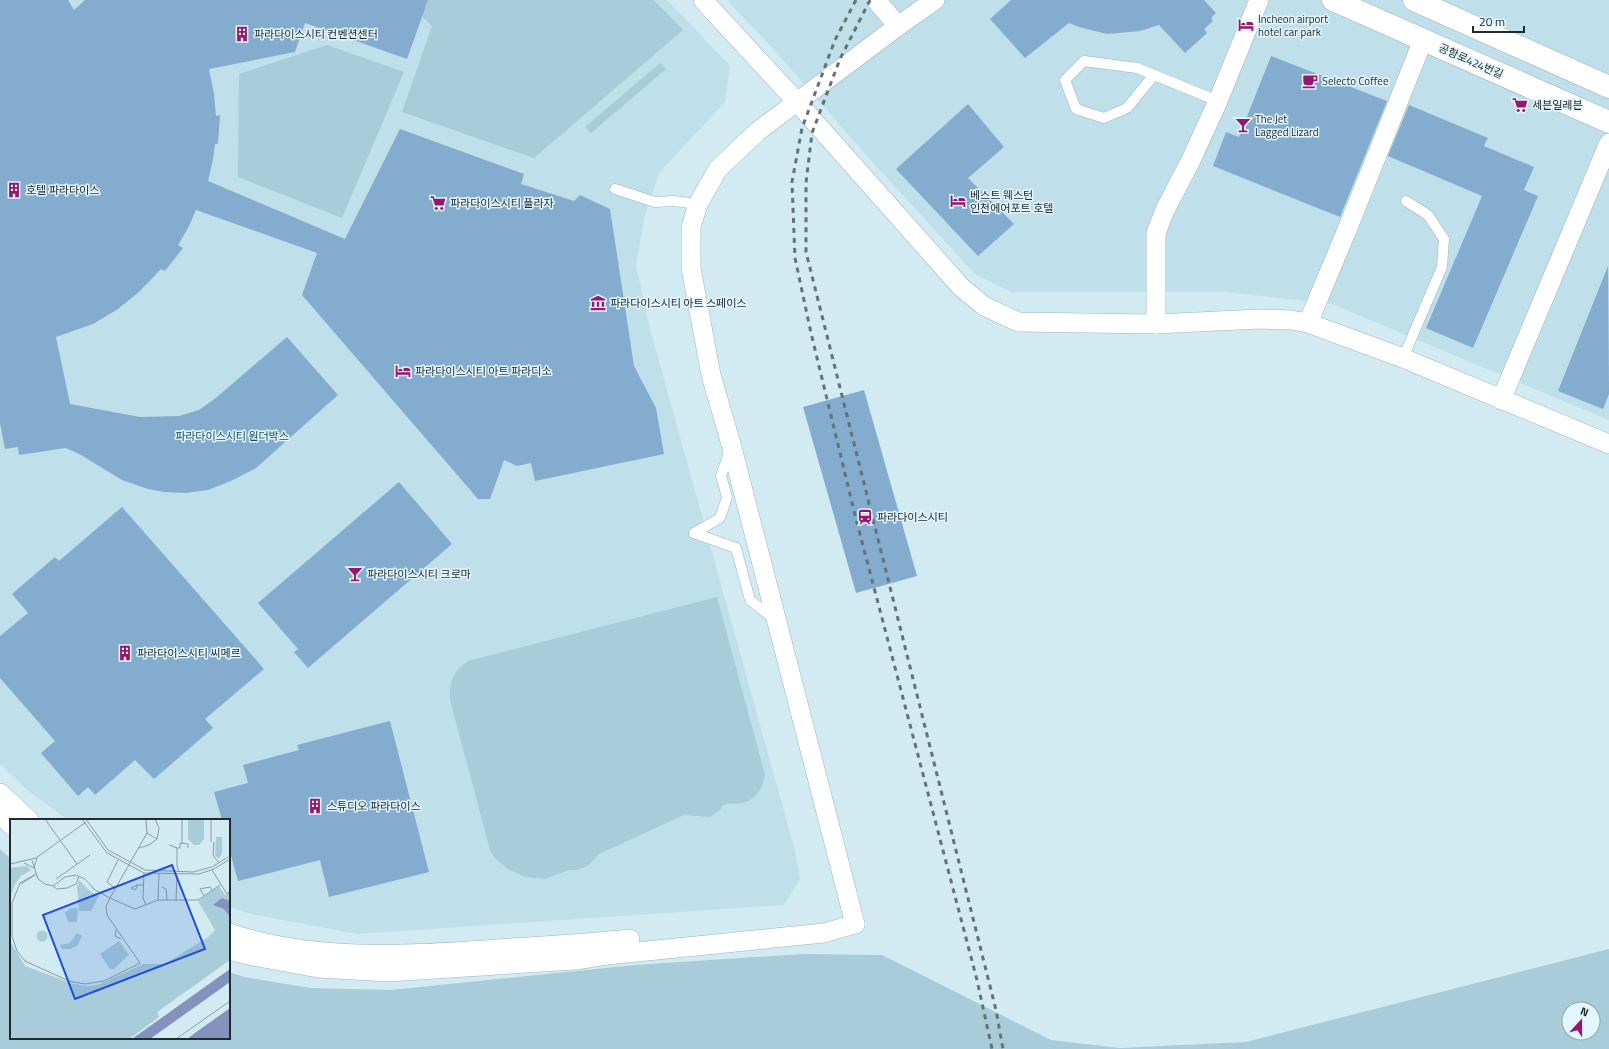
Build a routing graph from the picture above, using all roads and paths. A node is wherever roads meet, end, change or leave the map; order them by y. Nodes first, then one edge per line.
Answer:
1 (703, 0) edge
2 (876, 0) edge
3 (935, 0) edge
4 (1260, 0) edge
5 (1333, 0) edge
6 (1414, 0) edge
7 (898, 26) junction
8 (1423, 40) junction
9 (1154, 75) junction
10 (1609, 87) edge
11 (1218, 101) junction
12 (797, 102) junction
13 (1609, 122) edge
14 (1609, 143) edge
15 (616, 189) dead end
16 (1406, 201) dead end
17 (698, 204) junction
18 (1308, 323) junction
19 (1156, 324) junction
20 (1403, 358) junction
21 (1501, 400) junction
22 (731, 444) junction
23 (1609, 444) edge
24 (777, 622) junction
25 (0, 794) edge
26 (0, 814) edge
27 (28, 819) edge
28 (10, 824) edge
29 (855, 924) junction
30 (230, 933) edge
31 (230, 950) edge

1 - 12 street
2 - 7 street
3 - 7 street
4 - 11 street
5 - 8 street, 공항로424번길
6 - 10 street
7 - 12 street
8 - 13 street, 공항로424번길
8 - 18 street
9 - 9 lane
9 - 11 lane
11 - 19 street
12 - 17 street
12 - 19 street
14 - 21 street
15 - 17 lane
16 - 20 lane
17 - 22 street
18 - 19 street
18 - 20 street
20 - 21 street
21 - 23 street
22 - 24 street
22 - 24 lane
24 - 29 street
25 - 27 street
26 - 28 street
29 - 30 street
29 - 31 street

